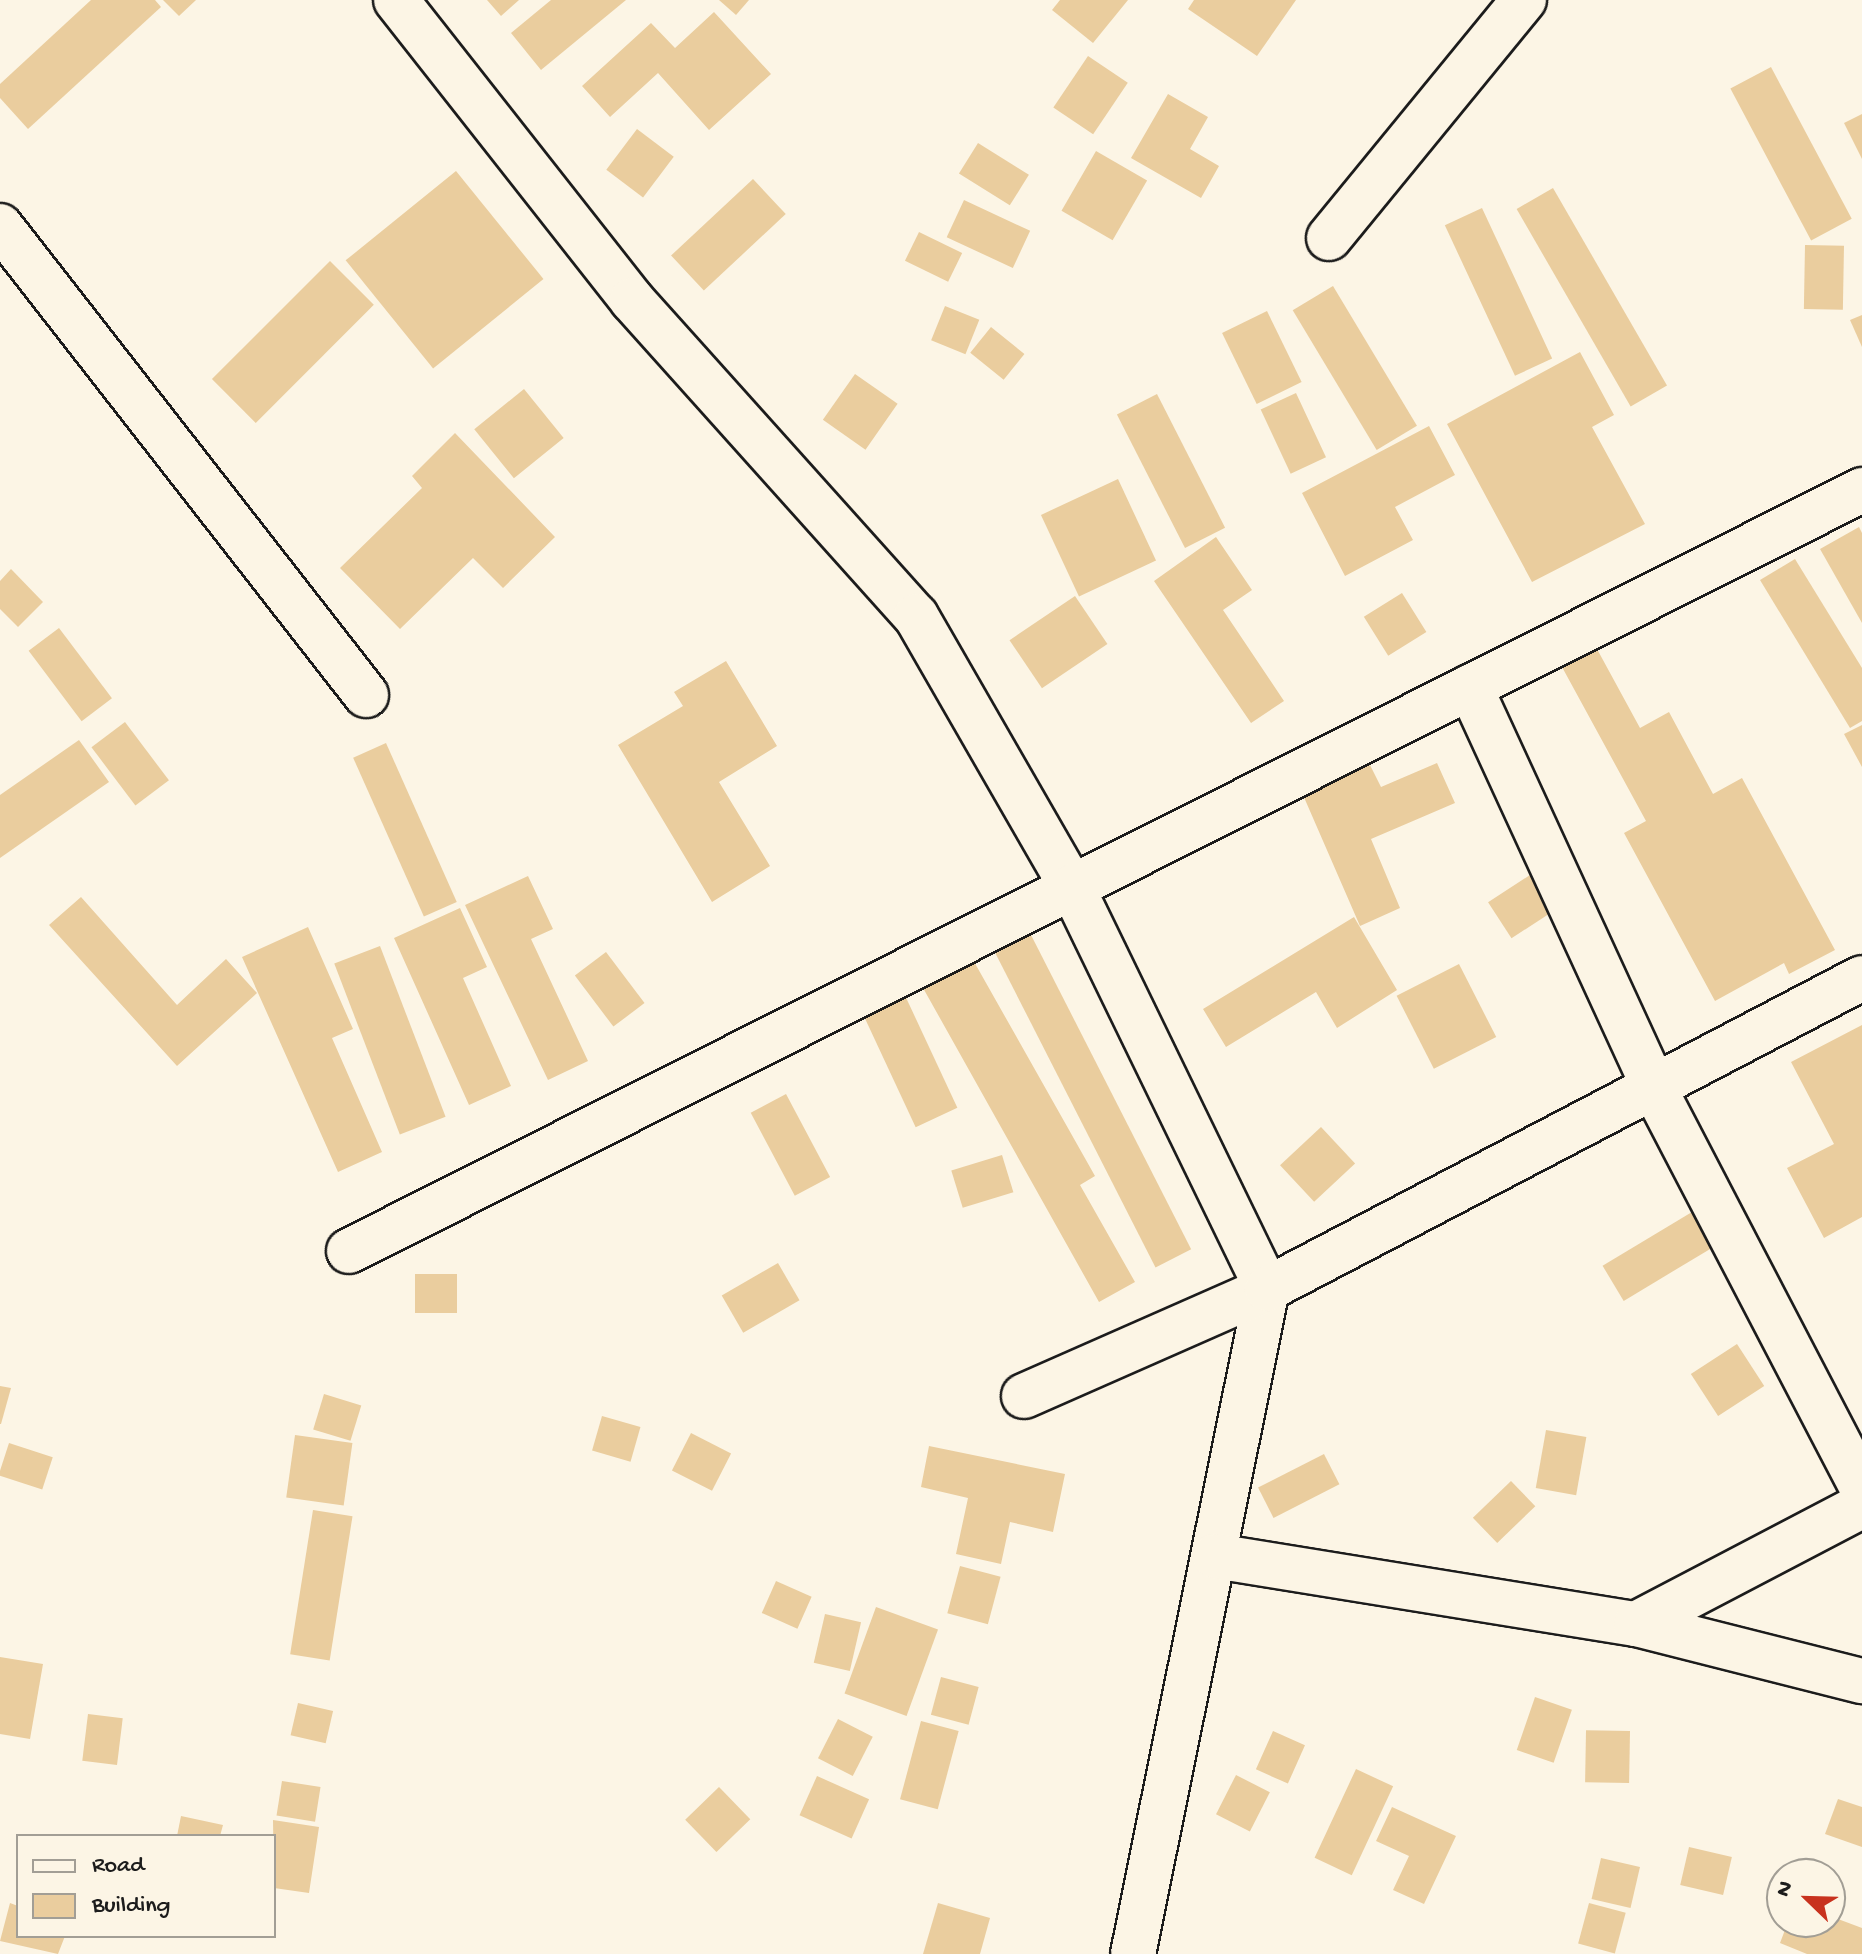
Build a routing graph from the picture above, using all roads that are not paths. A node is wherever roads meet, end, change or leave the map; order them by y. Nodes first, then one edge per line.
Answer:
1 (396, 0) edge
2 (1524, 0) edge
3 (0, 226) edge
4 (1329, 238) dead end
5 (1862, 490) edge
6 (1470, 687) junction
7 (366, 695) dead end
8 (1072, 887) junction
9 (1862, 978) edge
10 (1655, 1090) junction
11 (349, 1251) dead end
12 (1267, 1289) junction
13 (1024, 1396) dead end
14 (1862, 1487) edge
15 (1862, 1506) edge
16 (1215, 1556) junction
17 (1636, 1624) junction
18 (1862, 1681) edge
19 (1133, 1954) edge

1 - 8 street
2 - 4 street
3 - 7 street
5 - 6 street
6 - 8 street
6 - 10 street
8 - 11 street
8 - 12 street
9 - 10 street
10 - 12 street
10 - 14 street
12 - 13 street
12 - 16 street
15 - 17 street
16 - 17 street
16 - 19 street
17 - 18 street

